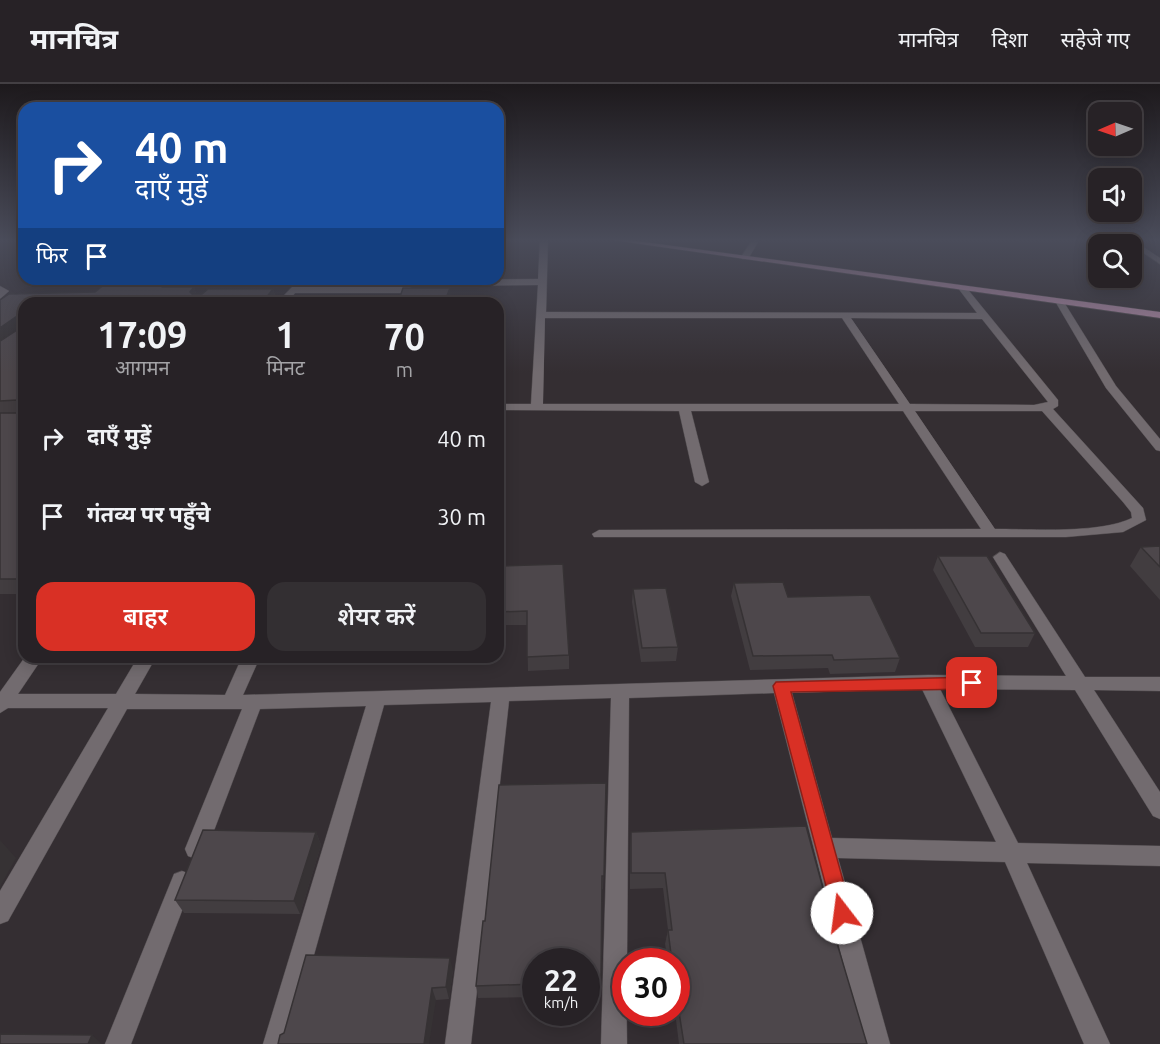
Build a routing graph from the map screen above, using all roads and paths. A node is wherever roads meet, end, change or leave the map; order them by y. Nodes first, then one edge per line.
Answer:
1 (541, 284) edge
2 (935, 284) edge
3 (979, 284) edge
4 (962, 288) junction
5 (0, 290) edge
6 (357, 290) junction
7 (411, 290) edge
8 (0, 296) edge
9 (287, 297) edge
10 (354, 297) edge
11 (1059, 301) junction
12 (1160, 307) edge
13 (541, 315) junction
14 (1160, 315) edge
15 (845, 316) junction
16 (986, 316) junction
17 (504, 407) edge
18 (537, 407) junction
19 (684, 407) junction
20 (908, 407) junction
21 (1045, 407) junction
22 (1160, 447) edge
23 (702, 482) dead end
24 (990, 532) junction
25 (599, 534) dead end
26 (1000, 557) dead end
27 (30, 663) edge
28 (144, 663) edge
29 (248, 663) edge
30 (928, 682) junction
31 (1082, 683) junction
32 (1160, 684) edge
33 (781, 686) junction
34 (620, 692) junction
35 (501, 695) junction
36 (377, 699) junction
37 (122, 701) junction
38 (231, 702) junction
39 (254, 702) junction
40 (1, 703) edge
41 (1160, 810) edge
42 (825, 848) junction
43 (1012, 853) junction
44 (1160, 856) edge
45 (0, 914) edge
46 (118, 1044) edge
47 (276, 1044) edge
48 (458, 1044) edge
49 (614, 1044) edge
50 (877, 1044) edge
51 (1097, 1044) edge

1 - 13 street
2 - 4 main road
3 - 12 main road
4 - 11 main road
4 - 16 street
5 - 8 street
6 - 7 street
6 - 9 street
6 - 10 street
11 - 14 main road
11 - 22 street
13 - 15 street
13 - 18 street
15 - 16 street
15 - 20 street
16 - 21 street
17 - 18 street
18 - 19 street
19 - 20 street
19 - 23 street
20 - 21 street
20 - 24 street
21 - 24 street
24 - 25 street
26 - 31 street
27 - 40 street
28 - 37 street
29 - 38 street
30 - 31 street
30 - 33 street
30 - 43 street
31 - 32 street
31 - 41 street
33 - 34 street
33 - 42 street
34 - 35 street
34 - 49 street
35 - 36 street
35 - 48 street
36 - 39 street
36 - 47 street
37 - 38 street
37 - 40 street
37 - 45 street
38 - 39 street
39 - 46 street
42 - 43 street
42 - 50 street
43 - 44 street
43 - 51 street

